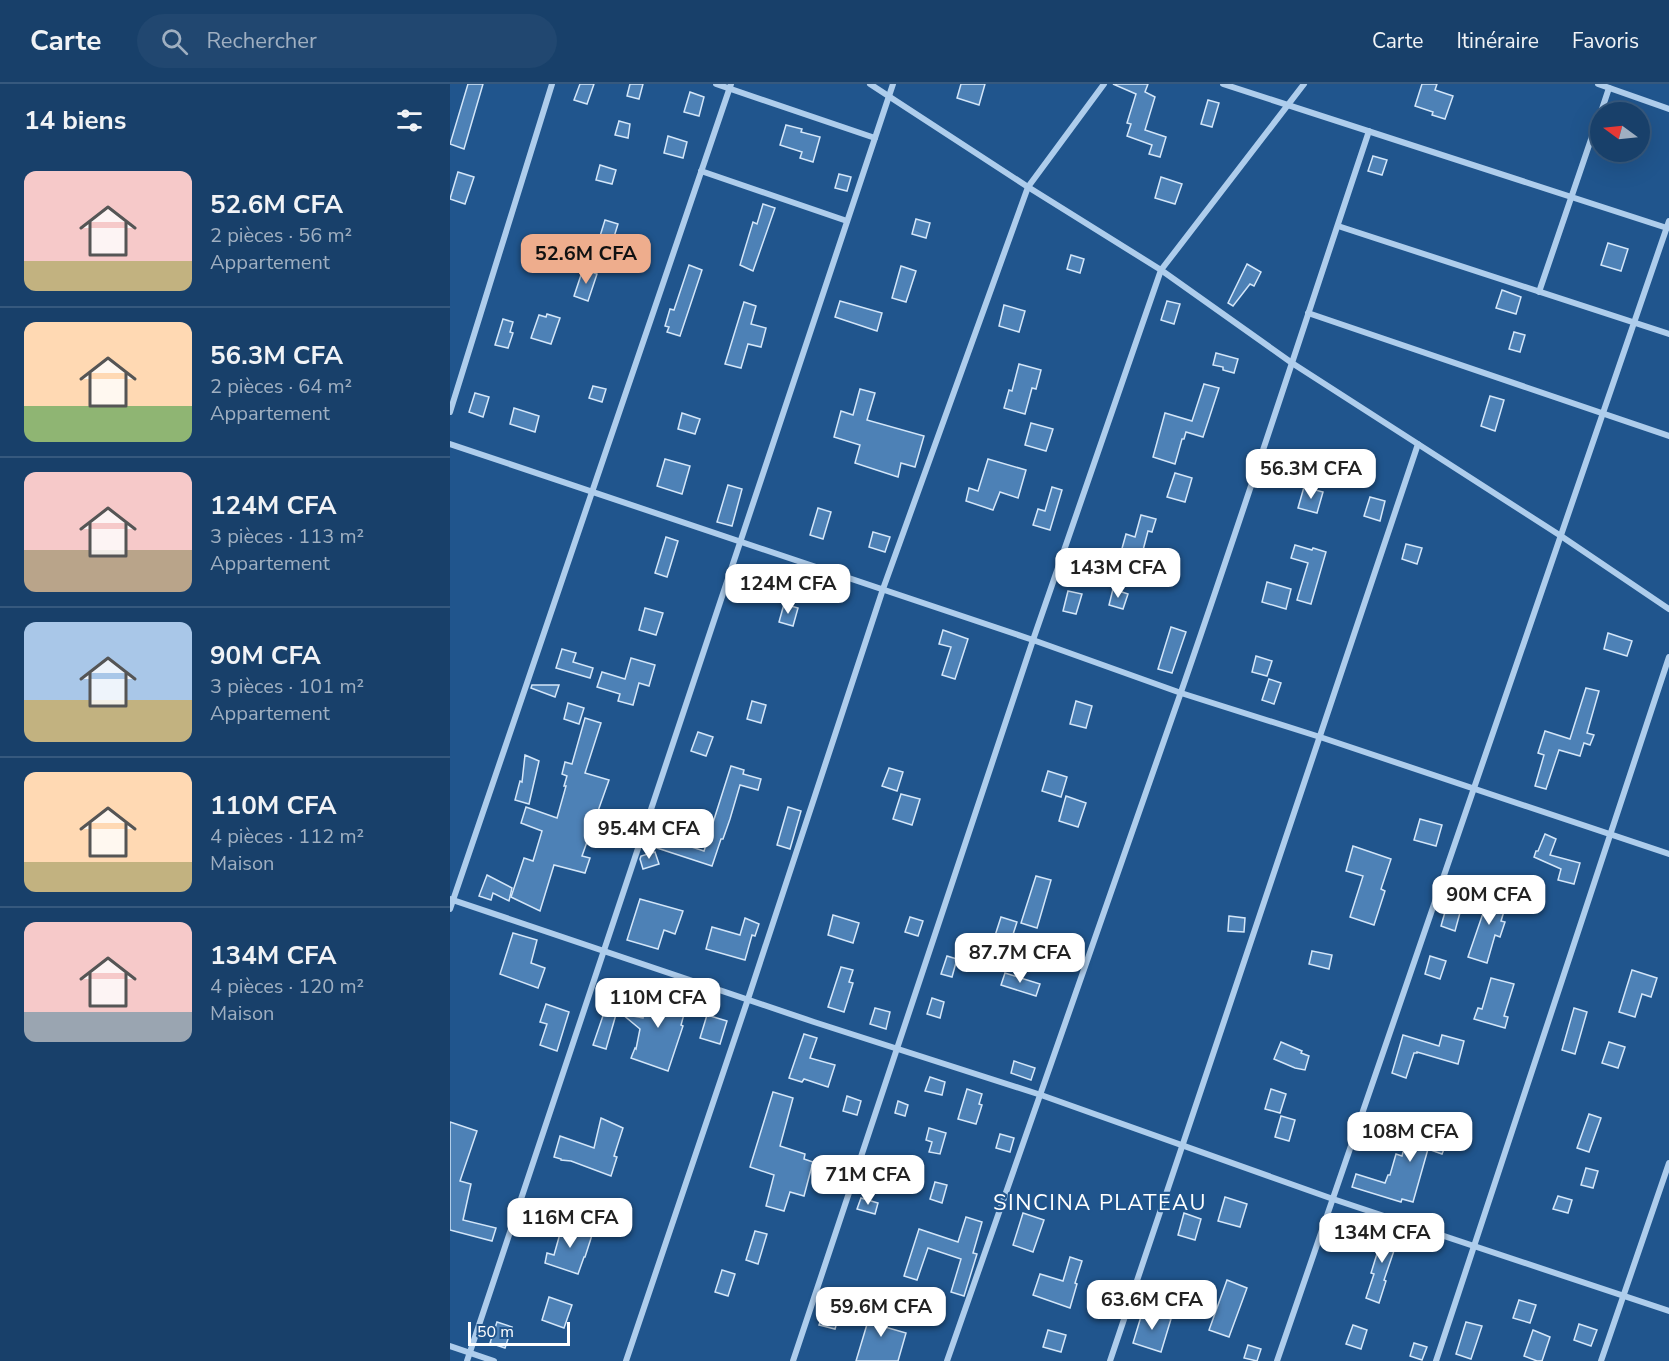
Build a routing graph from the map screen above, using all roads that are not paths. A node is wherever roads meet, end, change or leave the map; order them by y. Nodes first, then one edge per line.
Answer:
1 (552, 84) edge
2 (716, 84) edge
3 (870, 84) edge
4 (893, 84) edge
5 (1104, 84) edge
6 (1223, 84) edge
7 (1304, 84) edge
8 (1598, 84) edge
9 (730, 86) edge
10 (1609, 88) junction
11 (888, 97) junction
12 (1605, 102) edge
13 (1288, 105) junction
14 (1669, 109) edge
15 (1369, 131) junction
16 (875, 138) junction
17 (1590, 145) edge
18 (701, 171) junction
19 (1028, 187) junction
20 (1572, 197) junction
21 (847, 221) junction
22 (1668, 224) edge
23 (1338, 226) junction
24 (1161, 270) junction
25 (1539, 292) junction
26 (1308, 313) junction
27 (1634, 322) junction
28 (1669, 334) edge
29 (1292, 363) junction
30 (450, 412) edge
31 (1603, 413) junction
32 (1669, 436) edge
33 (450, 444) edge
34 (1418, 444) junction
35 (592, 492) junction
36 (1561, 536) junction
37 (740, 541) junction
38 (883, 589) junction
39 (1669, 609) edge
40 (1033, 640) junction
41 (1669, 657) edge
42 (1181, 693) junction
43 (1320, 736) junction
44 (1474, 789) junction
45 (1611, 834) junction
46 (1669, 854) edge
47 (452, 900) edge
48 (450, 909) edge
49 (604, 951) junction
50 (748, 999) junction
51 (897, 1049) junction
52 (1041, 1095) junction
53 (1182, 1146) junction
54 (1669, 1163) edge
55 (1333, 1199) junction
56 (1474, 1245) junction
57 (1624, 1295) junction
58 (1669, 1311) edge
59 (450, 1346) edge
60 (470, 1353) junction
61 (467, 1361) edge
62 (494, 1361) edge
63 (626, 1361) edge
64 (793, 1361) edge
65 (947, 1361) edge
66 (1110, 1361) edge
67 (1277, 1361) edge
68 (1436, 1361) edge
69 (1601, 1361) edge

1 - 30 street
2 - 9 street
3 - 11 street
4 - 11 street
5 - 19 street
6 - 13 street
7 - 13 street
8 - 10 street
9 - 16 street
9 - 18 street
10 - 12 street
10 - 14 street
11 - 16 street
11 - 19 street
13 - 15 street
13 - 24 street
15 - 20 street
15 - 23 street
16 - 21 street
17 - 20 street
18 - 21 street
18 - 35 street
19 - 24 street
19 - 38 street
20 - 22 street
20 - 25 street
21 - 37 street
22 - 27 street
23 - 25 street
23 - 26 street
24 - 29 street
24 - 40 street
25 - 27 street
26 - 29 street
26 - 31 street
27 - 28 street
27 - 31 street
29 - 34 street
29 - 42 street
31 - 32 street
31 - 36 street
33 - 35 street
34 - 36 street
34 - 43 street
35 - 37 street
35 - 47 street
36 - 39 street
36 - 44 street
37 - 38 street
37 - 49 street
38 - 40 street
38 - 50 street
40 - 42 street
40 - 51 street
41 - 45 street
42 - 43 street
42 - 52 street
43 - 44 street
43 - 53 street
44 - 45 street
44 - 55 street
45 - 46 street
45 - 56 street
47 - 48 street
47 - 49 street
49 - 50 street
49 - 60 street
50 - 51 street
50 - 63 street
51 - 52 street
51 - 64 street
52 - 53 street
52 - 65 street
53 - 55 street
53 - 66 street
54 - 57 street
55 - 56 street
55 - 67 street
56 - 57 street
56 - 68 street
57 - 58 street
57 - 69 street
59 - 60 street
60 - 61 street
60 - 62 street

